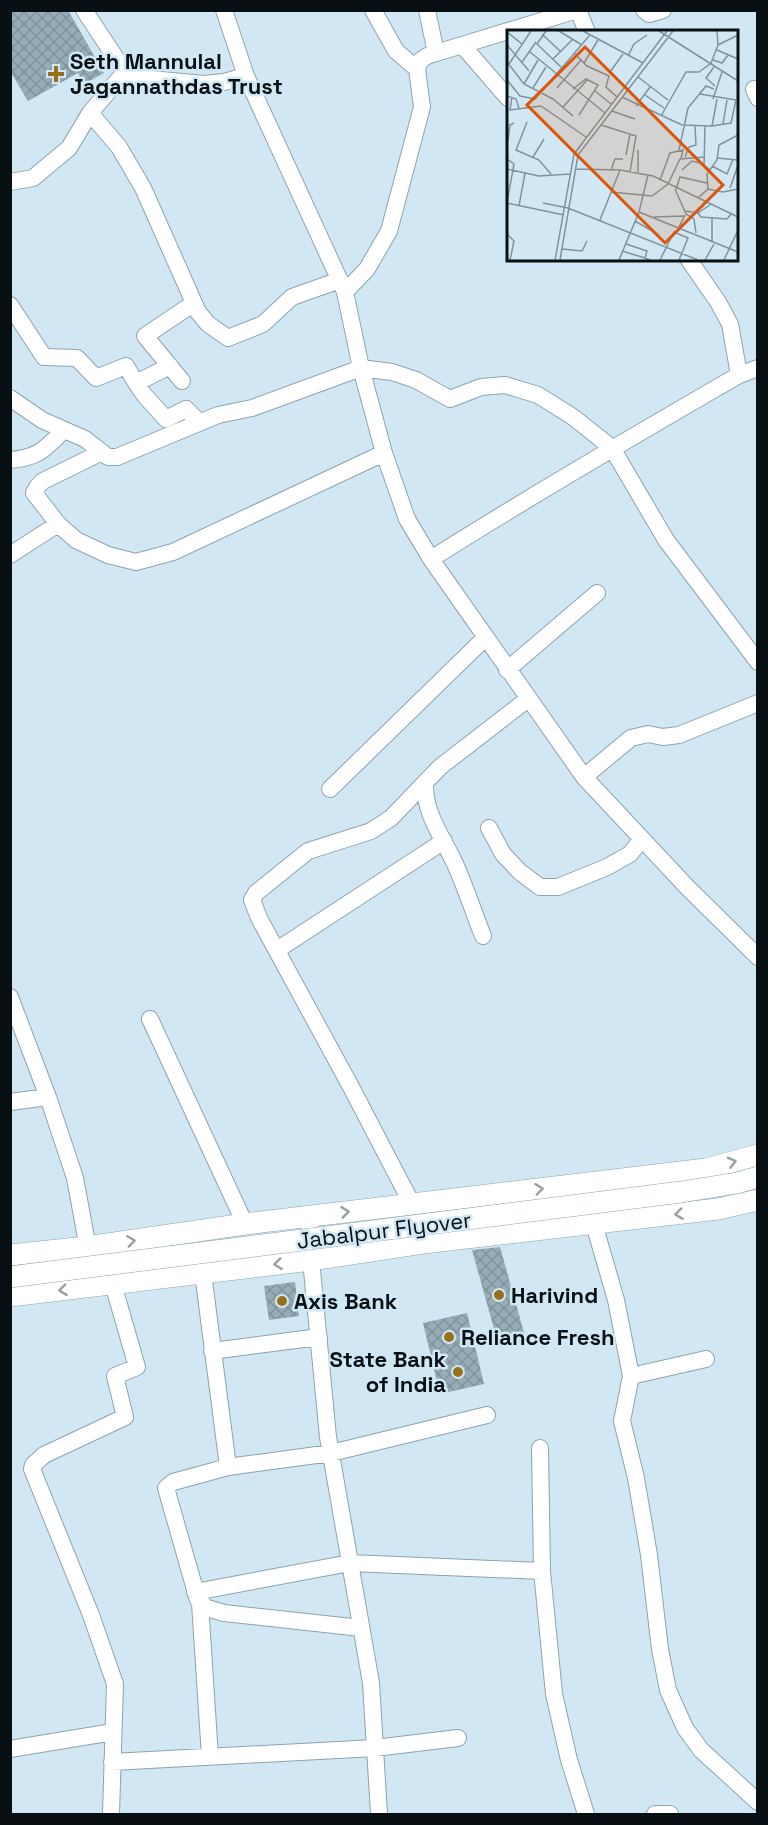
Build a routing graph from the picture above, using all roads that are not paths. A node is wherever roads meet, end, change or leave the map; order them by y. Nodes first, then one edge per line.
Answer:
1 (84, 10) edge
2 (224, 10) edge
3 (373, 10) edge
4 (427, 10) edge
5 (578, 10) edge
6 (644, 10) edge
7 (663, 10) edge
8 (512, 30) edge
9 (586, 30) edge
10 (507, 31) edge
11 (462, 45) junction
12 (436, 53) junction
13 (417, 69) junction
14 (125, 72) junction
15 (246, 76) junction
16 (507, 97) edge
17 (90, 113) junction
18 (10, 182) edge
19 (690, 261) edge
20 (343, 286) junction
21 (194, 303) junction
22 (10, 305) edge
23 (170, 366) junction
24 (361, 368) junction
25 (758, 368) edge
26 (739, 375) junction
27 (182, 381) dead end
28 (136, 383) junction
29 (10, 398) edge
30 (199, 423) junction
31 (64, 430) junction
32 (612, 448) junction
33 (102, 452) junction
34 (384, 453) junction
35 (10, 460) edge
36 (58, 524) junction
37 (10, 555) edge
38 (431, 559) junction
39 (597, 593) dead end
40 (485, 638) junction
41 (758, 662) edge
42 (507, 670) junction
43 (528, 699) junction
44 (758, 703) edge
45 (584, 777) junction
46 (425, 784) junction
47 (330, 789) dead end
48 (489, 828) dead end
49 (642, 839) junction
50 (444, 841) junction
51 (483, 936) dead end
52 (277, 950) junction
53 (758, 957) edge
54 (10, 997) edge
55 (150, 1019) dead end
56 (48, 1097) junction
57 (10, 1102) edge
58 (758, 1155) edge
59 (758, 1177) edge
60 (758, 1200) edge
61 (412, 1204) junction
62 (309, 1216) junction
63 (245, 1224) junction
64 (594, 1224) junction
65 (87, 1247) junction
66 (10, 1256) edge
67 (311, 1260) junction
68 (202, 1273) junction
69 (10, 1277) edge
70 (105, 1284) junction
71 (10, 1296) edge
72 (319, 1337) junction
73 (212, 1351) junction
74 (706, 1359) dead end
75 (631, 1376) junction
76 (487, 1415) dead end
77 (540, 1448) dead end
78 (331, 1453) junction
79 (228, 1467) junction
80 (350, 1563) junction
81 (542, 1571) junction
82 (198, 1598) junction
83 (361, 1628) junction
84 (114, 1732) junction
85 (458, 1738) dead end
86 (375, 1748) junction
87 (10, 1749) edge
88 (210, 1757) junction
89 (112, 1762) junction
90 (758, 1802) edge
91 (111, 1815) edge
92 (379, 1815) edge
93 (586, 1815) edge
94 (655, 1815) edge
95 (670, 1815) edge

1 - 14 street
2 - 15 street
3 - 13 street
4 - 12 street
5 - 8 street
5 - 9 street
6 - 7 street
10 - 11 street
11 - 12 street
11 - 16 street
12 - 13 street
13 - 20 street
14 - 15 street
14 - 17 street
15 - 20 street
17 - 18 street
17 - 21 street
19 - 26 street
20 - 21 street
20 - 24 street
21 - 23 street
22 - 28 street
23 - 27 street
23 - 28 street
24 - 30 street
24 - 32 street
24 - 34 street
25 - 26 street
26 - 32 street
28 - 30 street
29 - 31 street
30 - 33 street
31 - 33 street
31 - 35 street
32 - 38 street
32 - 41 street
33 - 36 street
34 - 36 street
34 - 38 street
36 - 37 street
38 - 40 street
39 - 42 street
40 - 42 street
40 - 47 street
42 - 43 street
43 - 45 street
43 - 46 street
44 - 45 street
45 - 49 street
46 - 50 street
46 - 52 street
48 - 49 street
49 - 53 street
50 - 51 street
50 - 52 street
52 - 61 street
54 - 56 street
55 - 63 street
56 - 57 street
56 - 65 street
61 -> 58 main road
59 - 69 main road, Jabalpur Flyover, bridge
60 -> 64 main road
62 -> 61 main road
62 - 63 main road
62 - 67 street
65 -> 63 main road
64 - 67 main road
64 - 75 street
65 - 66 main road
65 - 70 street
67 -> 68 main road
67 - 72 street
68 - 70 main road
68 - 73 street
70 -> 71 main road
70 - 84 street
72 - 73 street
72 - 78 street
73 - 79 street
74 - 75 street
75 - 90 street
76 - 78 street
77 - 81 street
78 - 79 street
78 - 80 street
79 - 82 street
80 - 81 street
80 - 82 street
80 - 83 street
81 - 93 street
82 - 83 street
82 - 88 street
83 - 86 street
84 - 87 street
84 - 89 street
85 - 86 street
86 - 88 street
86 - 92 street
88 - 89 street
89 - 91 street
94 - 95 street

